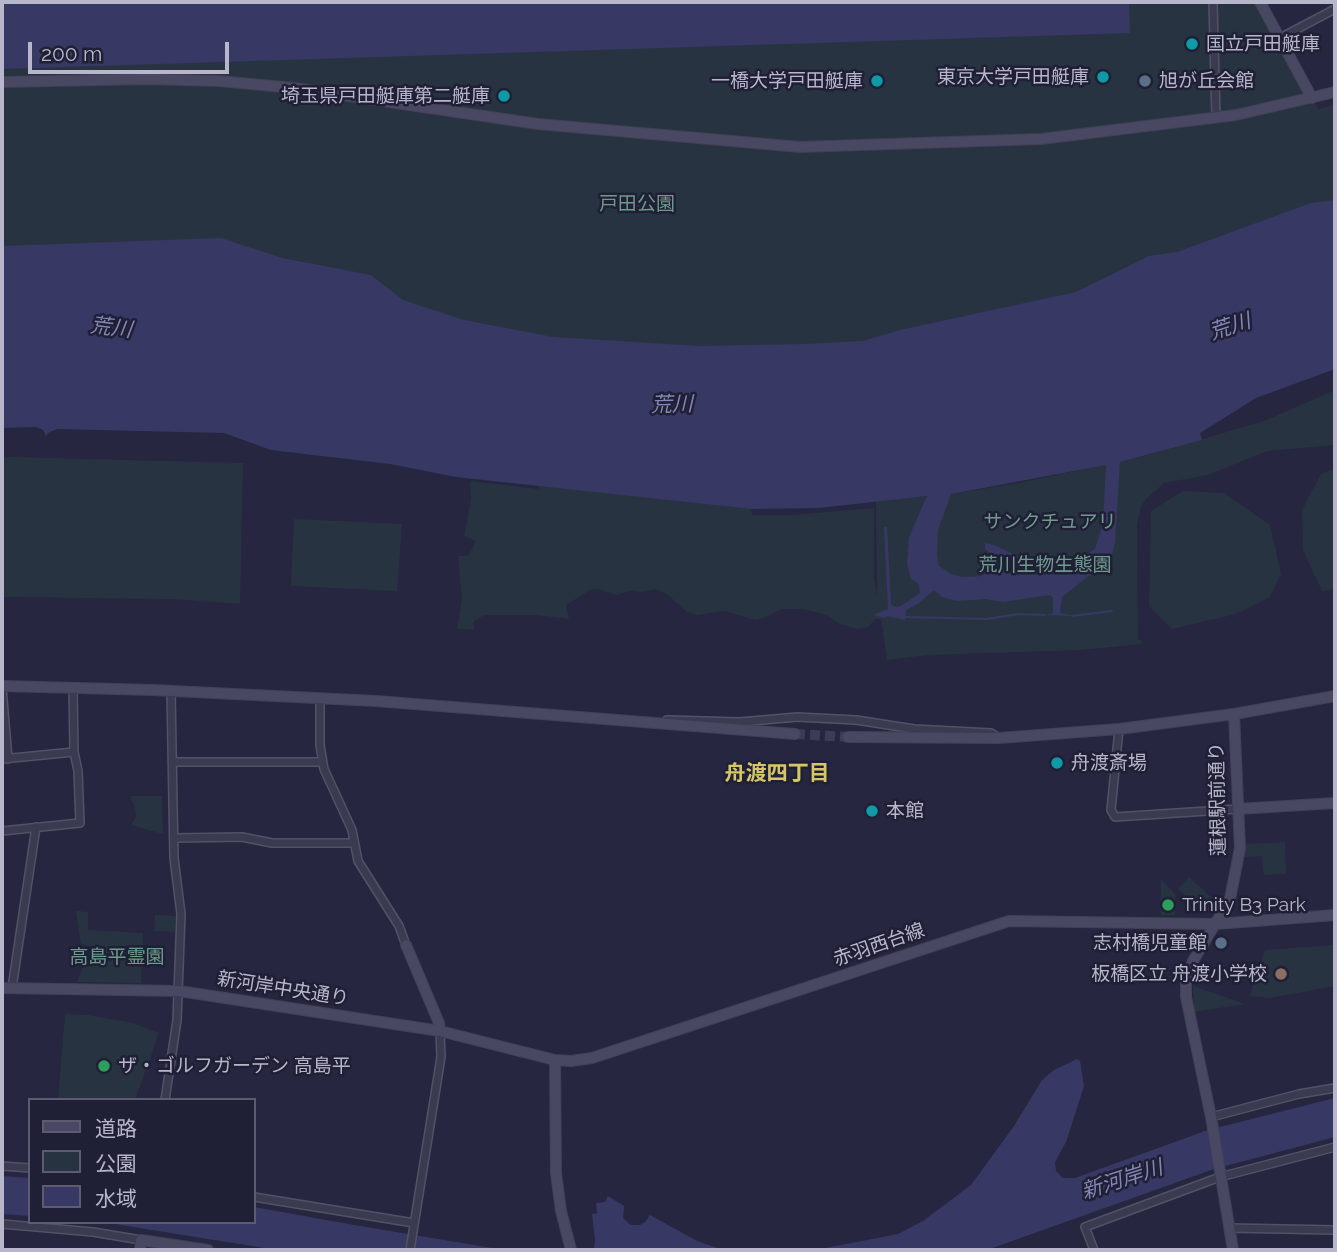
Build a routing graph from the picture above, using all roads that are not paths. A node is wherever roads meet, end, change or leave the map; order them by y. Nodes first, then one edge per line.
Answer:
1 (1213, 2) edge
2 (1260, 2) edge
3 (1335, 9) edge
4 (1280, 38) junction
5 (2, 82) edge
6 (1335, 92) edge
7 (1312, 98) junction
8 (1216, 118) junction
9 (2, 687) edge
10 (73, 687) junction
11 (172, 691) junction
12 (1335, 696) edge
13 (320, 698) junction
14 (1234, 714) junction
15 (653, 724) junction
16 (1119, 729) junction
17 (795, 734) tunnel mouth
18 (848, 737) tunnel mouth
19 (999, 738) junction
20 (74, 752) junction
21 (5, 759) edge
22 (173, 762) junction
23 (322, 762) junction
24 (1335, 803) edge
25 (1238, 808) junction
26 (36, 827) junction
27 (2, 831) edge
28 (174, 838) junction
29 (354, 843) junction
30 (1335, 915) edge
31 (1216, 924) junction
32 (406, 944) joint
33 (7, 988) edge
34 (179, 991) junction
35 (440, 1031) junction
36 (555, 1059) junction
37 (1335, 1088) edge
38 (165, 1098) edge
39 (1211, 1119) junction
40 (1335, 1147) edge
41 (2, 1166) edge
42 (28, 1168) edge
43 (1220, 1176) junction
44 (256, 1197) edge
45 (2, 1224) edge
46 (414, 1224) junction
47 (1229, 1228) junction
48 (1335, 1230) edge
49 (140, 1245) edge
50 (208, 1250) edge
51 (410, 1250) edge
52 (571, 1250) edge
53 (1094, 1250) edge
54 (1233, 1250) edge

1 - 8 street
2 - 4 street
3 - 4 street
4 - 7 street
5 - 8 street
6 - 7 street
7 - 8 street
9 - 10 street
9 - 21 street
10 - 11 street
10 - 20 street
11 - 13 street
11 - 22 street
12 - 14 street
13 - 15 street
13 - 23 street
14 - 16 street
14 - 25 street, 蓮根駅前通り
15 - 17 street
15 - 19 street
16 - 19 street
16 - 25 street
18 - 19 street
20 - 21 street
20 - 26 street
22 - 23 street
22 - 28 street
23 - 29 street
24 - 25 street
25 - 31 street, 蓮根駅前通り
26 - 27 street
26 - 33 street
28 - 29 street
28 - 34 street
29 - 32 street
30 - 31 street, 赤羽西台線
31 - 36 street, 赤羽西台線
31 - 39 street, 蓮根駅前通り
32 - 35 street
33 - 34 street, 新河岸中央通り
34 - 35 street, 新河岸中央通り
34 - 38 street
35 - 36 street, 新河岸中央通り
35 - 46 street
36 - 52 street
37 - 39 street
39 - 43 street, 蓮根駅前通り
40 - 43 street
41 - 42 street
43 - 47 street
43 - 53 street
44 - 46 street
45 - 49 street
46 - 51 street
47 - 48 street
47 - 54 street
49 - 50 street

